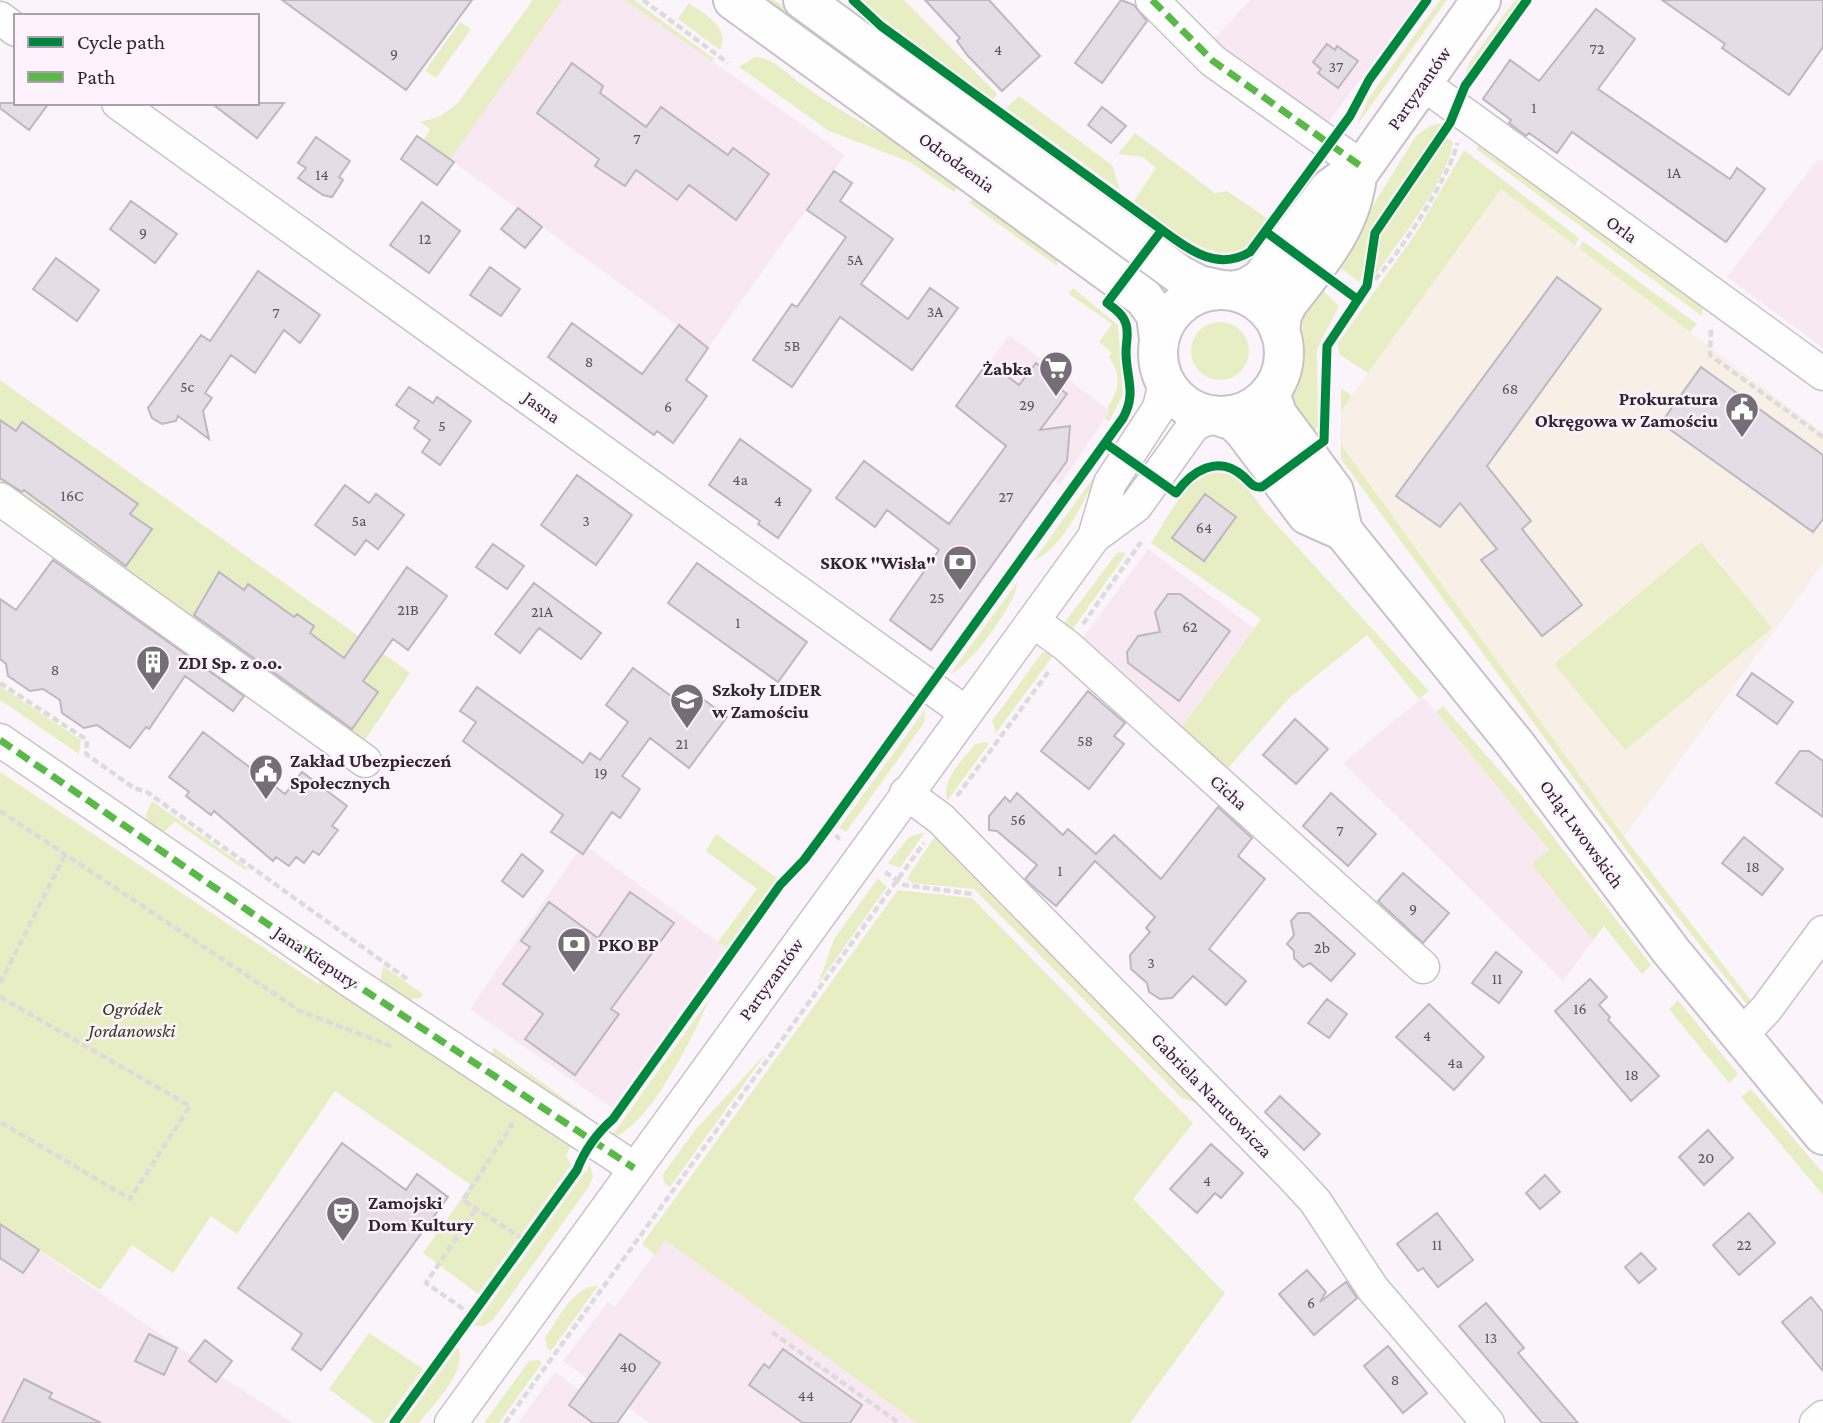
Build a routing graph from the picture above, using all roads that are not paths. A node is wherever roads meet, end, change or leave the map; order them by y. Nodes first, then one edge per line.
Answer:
1 (733, 0) edge
2 (803, 0) edge
3 (1152, 0) edge
4 (1482, 0) edge
5 (1422, 83) junction
6 (121, 105) edge
7 (1359, 171) junction
8 (1227, 290) junction
9 (1280, 332) junction
10 (1159, 339) junction
11 (1823, 374) edge
12 (1165, 382) junction
13 (1270, 392) junction
14 (1216, 416) junction
15 (0, 499) edge
16 (1343, 531) junction
17 (1094, 537) junction
18 (1033, 621) junction
19 (965, 712) junction
20 (0, 740) edge
21 (365, 761) dead end
22 (906, 793) junction
23 (1823, 932) edge
24 (1423, 967) dead end
25 (1740, 1037) junction
26 (1823, 1135) edge
27 (634, 1168) junction
28 (1823, 1417) edge
29 (451, 1423) edge
30 (1488, 1423) edge
31 (1816, 1423) edge

1 - 10 main road, Odrodzenia
2 - 8 main road, Odrodzenia
3 - 7 street
4 - 5 main road, Partyzantów
5 - 7 main road, Partyzantów
5 - 11 street, Orla
6 - 19 street, Jasna
7 - 8 main road, Partyzantów
7 - 9 main road, Partyzantów
8 - 9 main road
8 - 10 main road
9 - 13 main road
10 - 12 main road
12 - 14 main road
12 - 17 street, Partyzantów
13 - 14 main road
13 - 16 main road, Orląt Lwowskich
14 - 16 main road, Orląt Lwowskich
14 - 17 street, Partyzantów
15 - 21 street
16 - 25 main road, Orląt Lwowskich
17 - 18 street, Partyzantów
18 - 19 street, Partyzantów
18 - 24 street, Cicha
19 - 22 street, Partyzantów
20 - 27 street, Jana Kiepury
22 - 27 street, Partyzantów
22 - 30 street, Gabriela Narutowicza
23 - 25 street
25 - 26 main road, Orląt Lwowskich
27 - 29 street, Partyzantów
28 - 31 street

